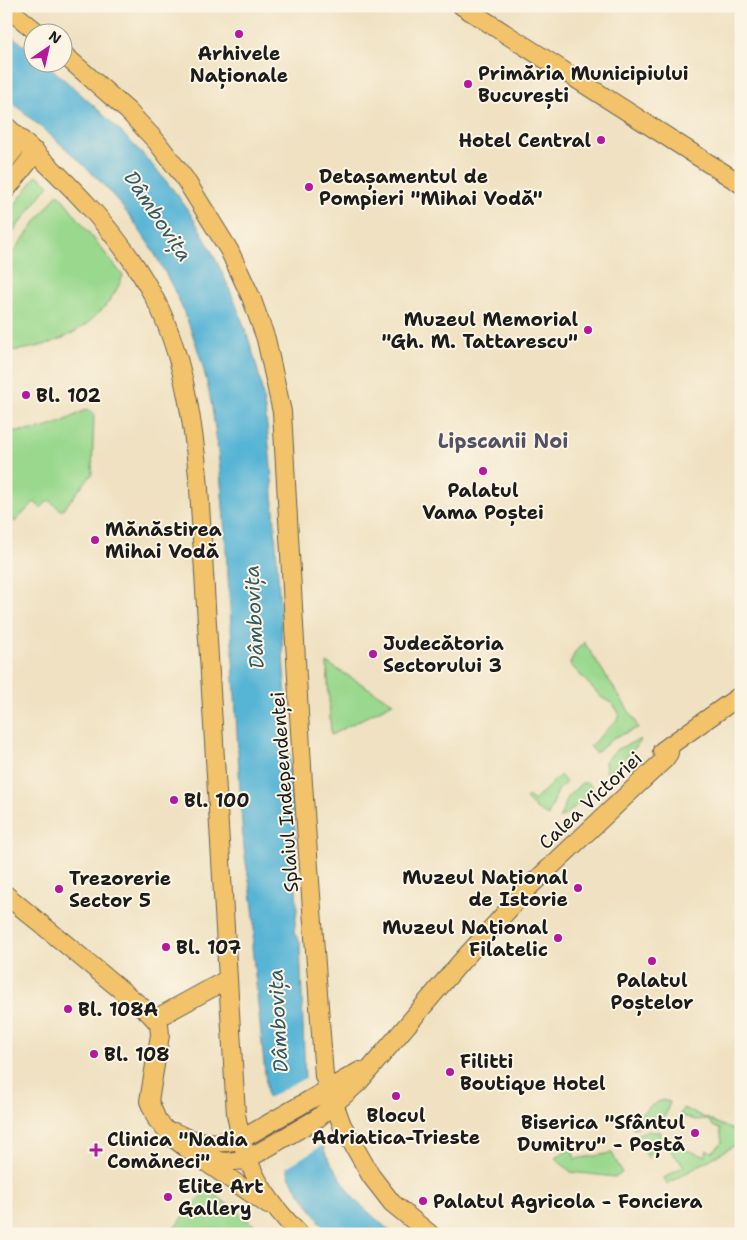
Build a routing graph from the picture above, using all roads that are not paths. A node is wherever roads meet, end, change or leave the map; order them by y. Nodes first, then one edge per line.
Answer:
1 (462, 6) edge
2 (6, 7) edge
3 (25, 22) edge
4 (72, 62) edge
5 (6, 126) edge
6 (22, 140) junction
7 (36, 152) junction
8 (6, 160) edge
9 (741, 184) edge
10 (6, 190) edge
11 (741, 695) edge
12 (6, 895) edge
13 (228, 979) junction
14 (155, 1019) junction
15 (324, 1098) junction
16 (164, 1128) junction
17 (240, 1140) junction
18 (194, 1154) junction
19 (246, 1160) junction
20 (278, 1211) junction
21 (299, 1234) edge
22 (430, 1234) edge

1 - 9 main road
2 - 3 main road
4 - 15 main road, Splaiul Independenței
5 - 6 main road
6 - 7 main road
6 - 8 main road
7 - 10 main road
7 - 13 main road
11 - 15 main road, Calea Victoriei
12 - 14 main road
13 - 14 main road
13 - 17 main road
14 - 16 main road
15 - 17 main road
15 - 19 main road
15 - 22 main road, Splaiul Independenței
16 - 17 main road
16 - 18 main road
17 - 19 main road
18 - 19 main road
18 - 20 main road
19 - 20 main road
20 - 21 main road

